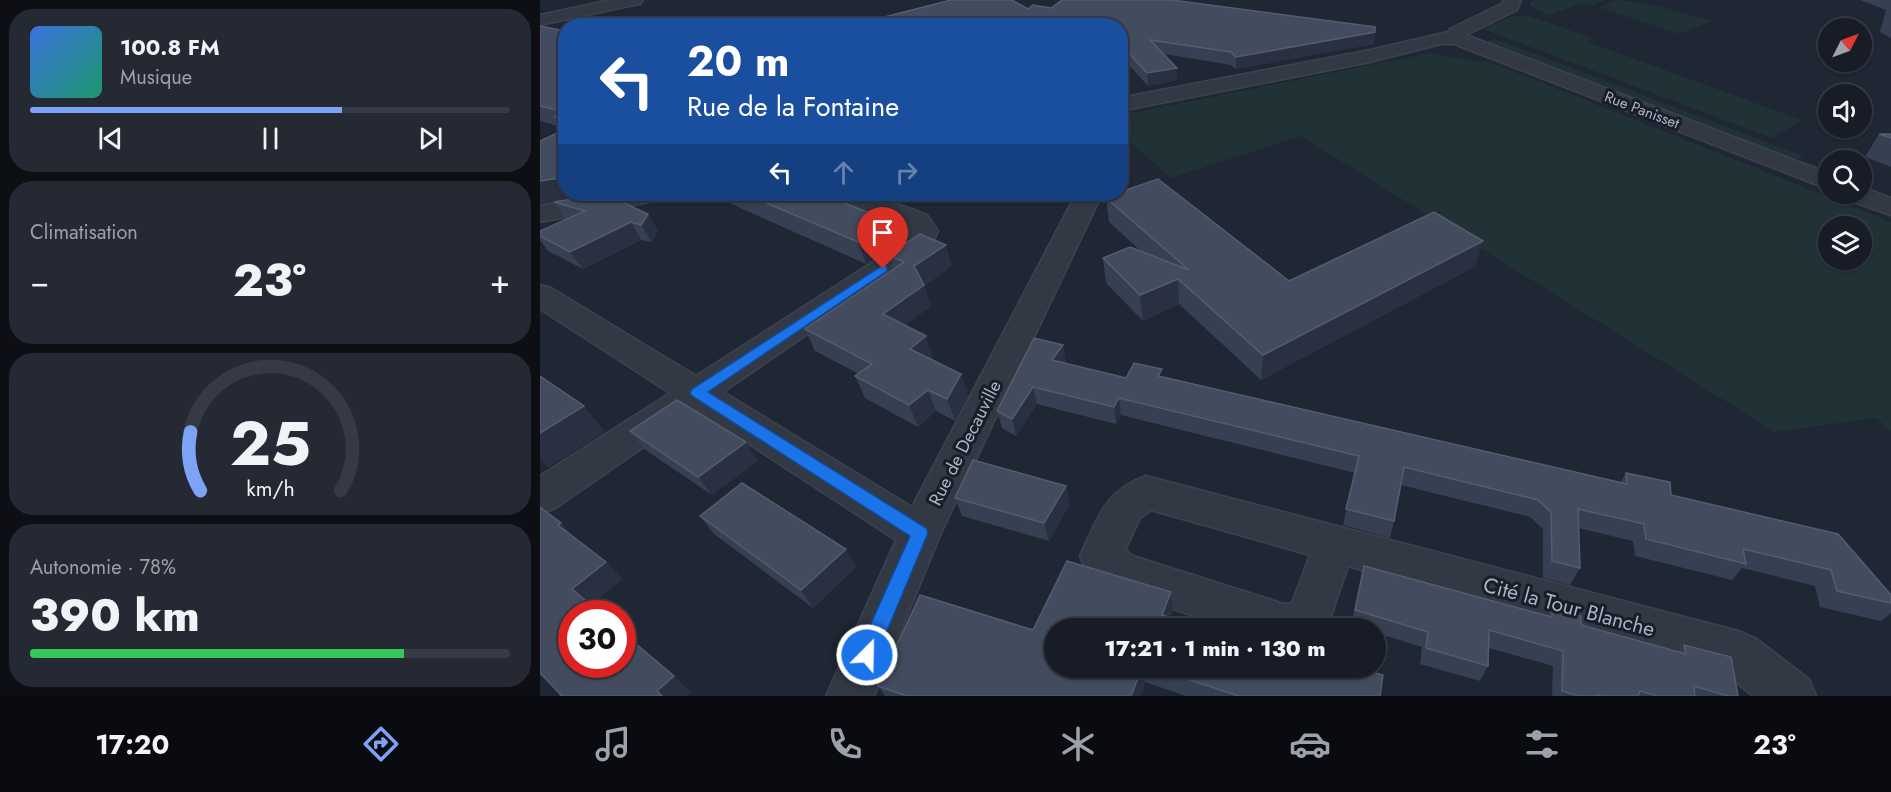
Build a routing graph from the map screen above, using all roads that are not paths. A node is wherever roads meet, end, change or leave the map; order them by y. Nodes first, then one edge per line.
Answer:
1 (634, 0) edge
2 (1512, 0) edge
3 (540, 20) edge
4 (540, 28) edge
5 (558, 32) edge
6 (1456, 38) junction
7 (1128, 103) edge
8 (1818, 178) edge
9 (540, 189) edge
10 (558, 194) edge
11 (1872, 200) edge
12 (583, 201) edge
13 (610, 201) edge
14 (867, 201) edge
15 (1079, 201) edge
16 (594, 204) junction
17 (1891, 207) edge
18 (540, 214) edge
19 (540, 295) edge
20 (697, 393) junction
21 (540, 497) edge
22 (920, 533) junction
23 (1335, 543) junction
24 (850, 696) edge
25 (1792, 696) edge

1 - 3 street
2 - 6 street
4 - 5 street
6 - 7 street
6 - 8 street, Rue Panisset
9 - 10 street
11 - 17 street
12 - 16 street
13 - 16 street
14 - 20 street
15 - 22 street, Rue de Decauville
16 - 18 street
19 - 20 street
20 - 21 street
20 - 22 street
22 - 24 street, Rue de Decauville
23 - 23 street, Cité la Tour Blanche
23 - 25 street, Cité la Tour Blanche

